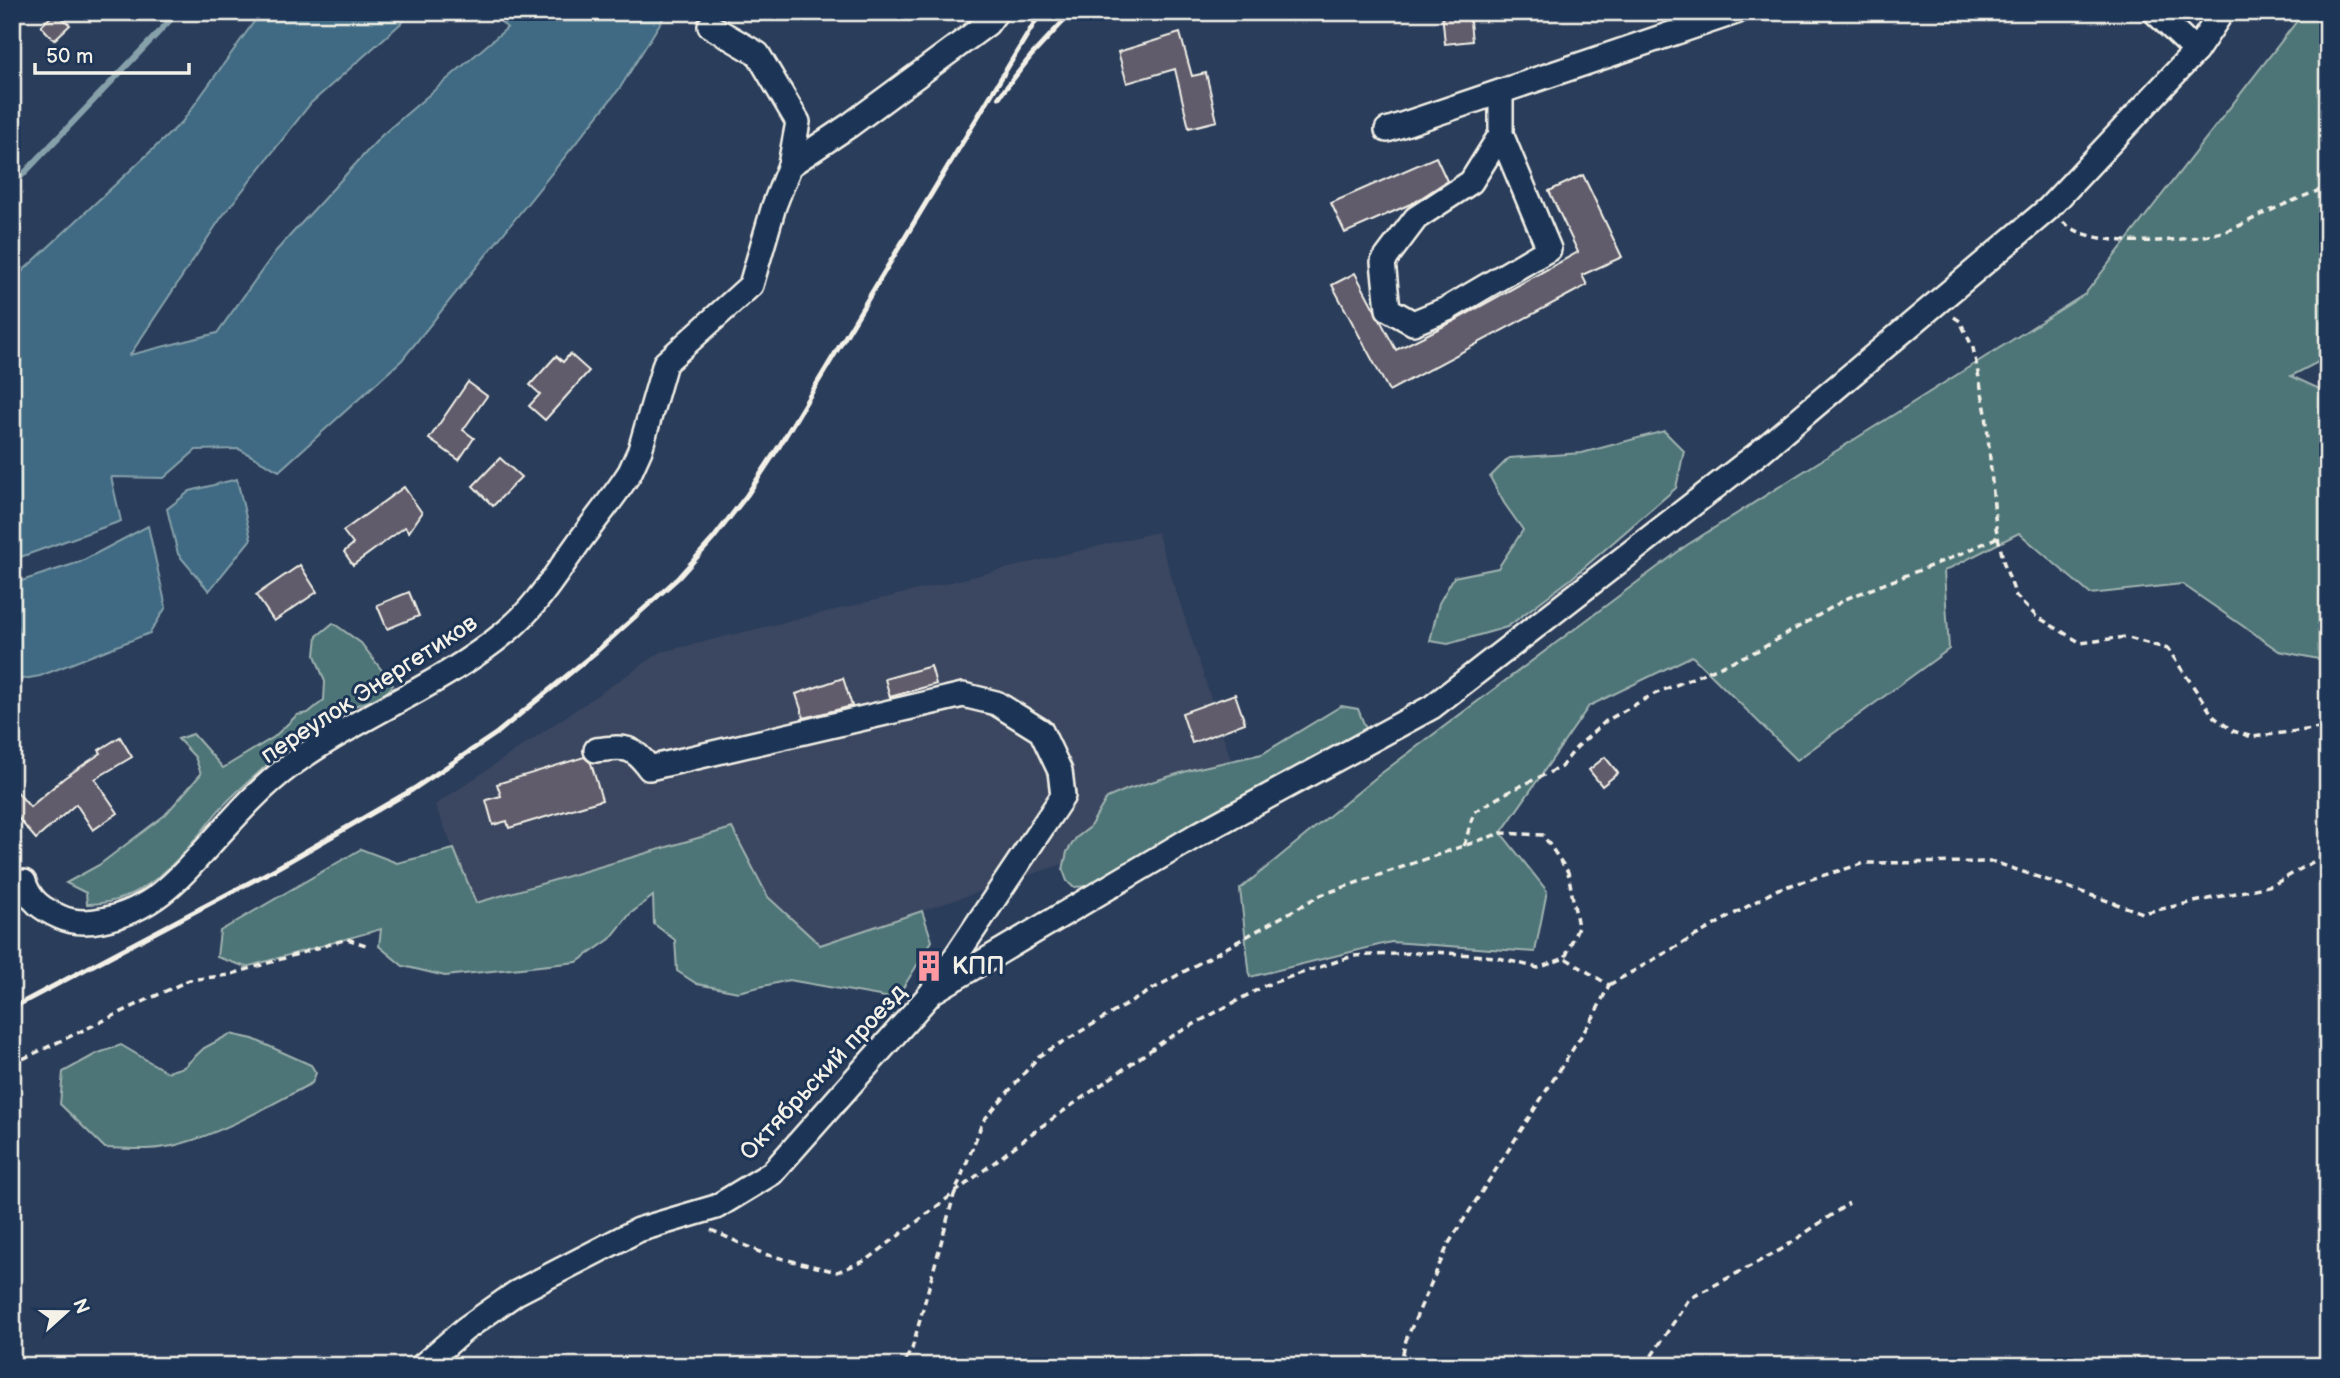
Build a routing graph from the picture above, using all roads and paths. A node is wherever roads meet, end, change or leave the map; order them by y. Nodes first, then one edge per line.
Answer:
1 (996, 12) edge
2 (1736, 12) edge
3 (2155, 12) edge
4 (2222, 12) edge
5 (710, 26) dead end
6 (2196, 51) junction
7 (1501, 92) junction
8 (1387, 130) dead end
9 (1500, 134) junction
10 (790, 165) junction
11 (2328, 187) edge
12 (2048, 209) junction
13 (1934, 305) junction
14 (1998, 537) junction
15 (2328, 727) edge
16 (596, 750) dead end
17 (1464, 846) junction
18 (2328, 853) edge
19 (12, 888) edge
20 (369, 946) dead end
21 (1564, 958) junction
22 (1609, 985) junction
23 (932, 992) junction
24 (12, 1065) edge
25 (954, 1195) junction
26 (1849, 1203) dead end
27 (681, 1217) junction
28 (422, 1366) edge
29 (902, 1366) edge
30 (1400, 1366) edge
31 (1645, 1366) edge

1 - 10 street
2 - 7 street
3 - 6 street
4 - 6 street
5 - 10 street, переулок Энергетиков
6 - 12 street
7 - 8 street
7 - 9 street
9 - 9 street
10 - 19 street, переулок Энергетиков
11 - 12 path
12 - 13 street
13 - 14 path
13 - 23 street
14 - 15 path
14 - 17 path
16 - 23 street
17 - 21 path
17 - 25 path
18 - 22 path
20 - 24 path
21 - 22 path
21 - 25 path
22 - 30 path
23 - 27 street, Октябрьский проезд
25 - 27 path
25 - 29 path
26 - 31 path
27 - 28 street, Октябрьский проезд

